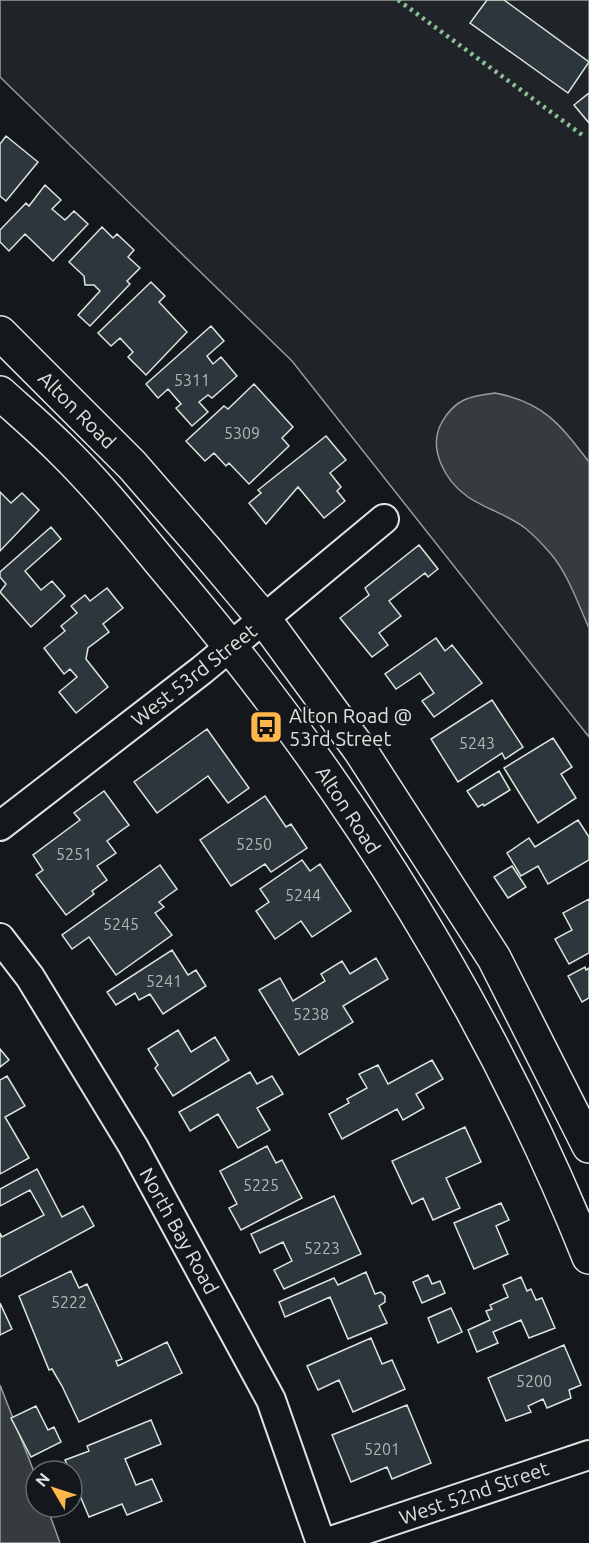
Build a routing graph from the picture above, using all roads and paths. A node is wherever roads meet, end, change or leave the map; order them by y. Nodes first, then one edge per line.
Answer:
1 (0, 333) edge
2 (0, 393) edge
3 (384, 519) dead end
4 (264, 619) junction
5 (231, 646) junction
6 (0, 826) edge
7 (0, 938) edge
8 (589, 1146) edge
9 (589, 1257) edge
10 (589, 1455) edge
11 (323, 1543) edge

1 - 4 main road, Alton Road
2 - 5 main road, Alton Road
3 - 4 street, West 53rd Street
4 - 5 street, West 53rd Street
4 - 8 main road, Alton Road
5 - 6 street, West 53rd Street
5 - 9 main road, Alton Road
7 - 11 street, North Bay Road
10 - 11 street, West 52nd Street

